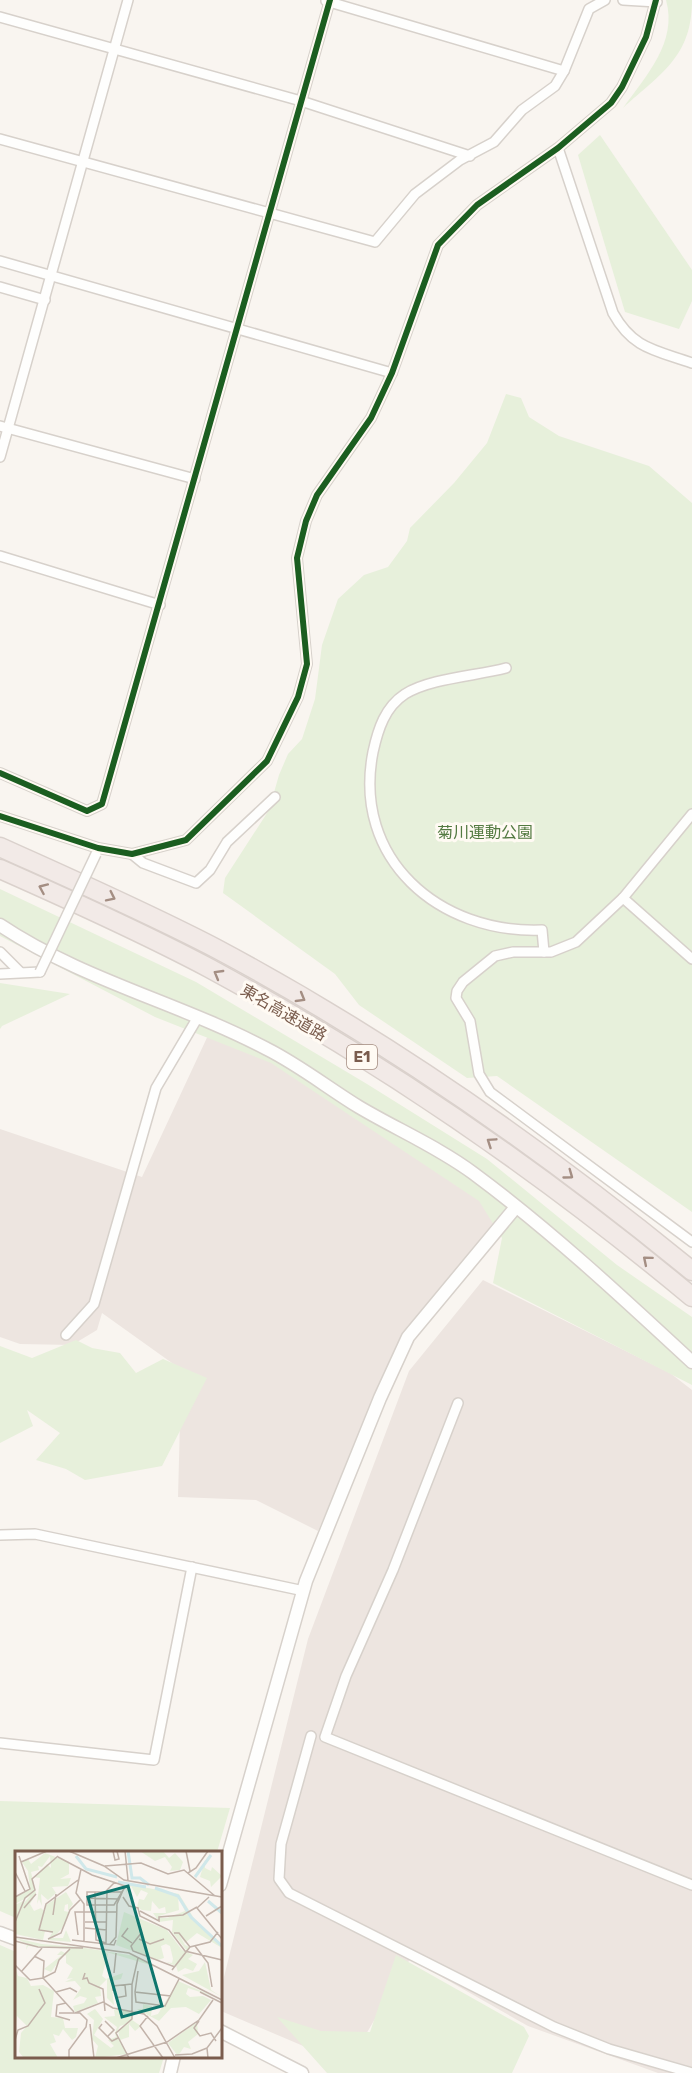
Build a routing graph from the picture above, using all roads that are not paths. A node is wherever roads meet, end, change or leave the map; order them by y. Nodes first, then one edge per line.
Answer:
1 (128, 0) edge
2 (605, 0) edge
3 (623, 0) edge
4 (327, 1) edge
5 (656, 1) edge
6 (0, 17) edge
7 (114, 51) junction
8 (564, 71) junction
9 (301, 101) junction
10 (0, 139) edge
11 (558, 148) junction
12 (470, 156) junction
13 (81, 164) junction
14 (269, 213) junction
15 (0, 261) edge
16 (50, 275) junction
17 (0, 287) edge
18 (45, 300) junction
19 (236, 328) junction
20 (692, 363) edge
21 (392, 373) junction
22 (4, 427) edge
23 (0, 457) edge
24 (195, 479) junction
25 (0, 556) edge
26 (160, 605) junction
27 (506, 668) dead end
28 (0, 773) edge
29 (275, 797) dead end
30 (692, 814) edge
31 (0, 816) edge
32 (0, 847) edge
33 (97, 851) junction
34 (132, 854) junction
35 (0, 869) edge
36 (623, 898) junction
37 (0, 925) edge
38 (0, 952) edge
39 (544, 952) junction
40 (692, 959) edge
41 (20, 972) junction
42 (0, 974) edge
43 (198, 1017) junction
44 (516, 1207) junction
45 (692, 1242) edge
46 (692, 1271) edge
47 (692, 1297) edge
48 (66, 1335) dead end
49 (692, 1362) edge
50 (458, 1402) dead end
51 (0, 1535) edge
52 (192, 1567) junction
53 (304, 1591) junction
54 (311, 1736) dead end
55 (0, 1743) edge
56 (222, 1878) edge
57 (692, 1885) edge
58 (0, 1933) edge
59 (15, 1939) edge
60 (222, 2032) edge
61 (174, 2058) edge
62 (170, 2073) edge
63 (302, 2073) edge
64 (692, 2073) edge

1 - 7 street
2 - 8 street
3 - 5 street
4 - 8 street
4 - 9 street
5 - 11 street
6 - 7 street
7 - 9 street
7 - 13 street
8 - 12 street
9 - 12 street
9 - 14 street
10 - 13 street
11 - 20 street
11 - 21 street
12 - 14 street
13 - 14 street
13 - 16 street
14 - 19 street
15 - 16 street
16 - 18 street
16 - 19 street
17 - 18 street
18 - 22 street
19 - 21 street
19 - 24 street
21 - 34 street
22 - 23 street
22 - 24 street
24 - 26 street
25 - 26 street
26 - 28 street
27 - 39 street
29 - 34 street
30 - 36 street
31 - 33 street
32 -> 46 highway, 東名高速道路 / E1
33 - 34 street
33 - 41 street, bridge
47 -> 35 highway, 東名高速道路 / E1
36 - 39 street
36 - 40 street
37 - 43 street
38 - 41 street
39 - 45 street
41 - 42 street
43 - 44 street
43 - 48 street
44 - 49 street
44 - 53 street
50 - 57 street
51 - 52 street
52 - 53 street
52 - 55 street
53 - 56 street
54 - 64 street
58 - 59 street
60 - 63 street
61 - 62 street

